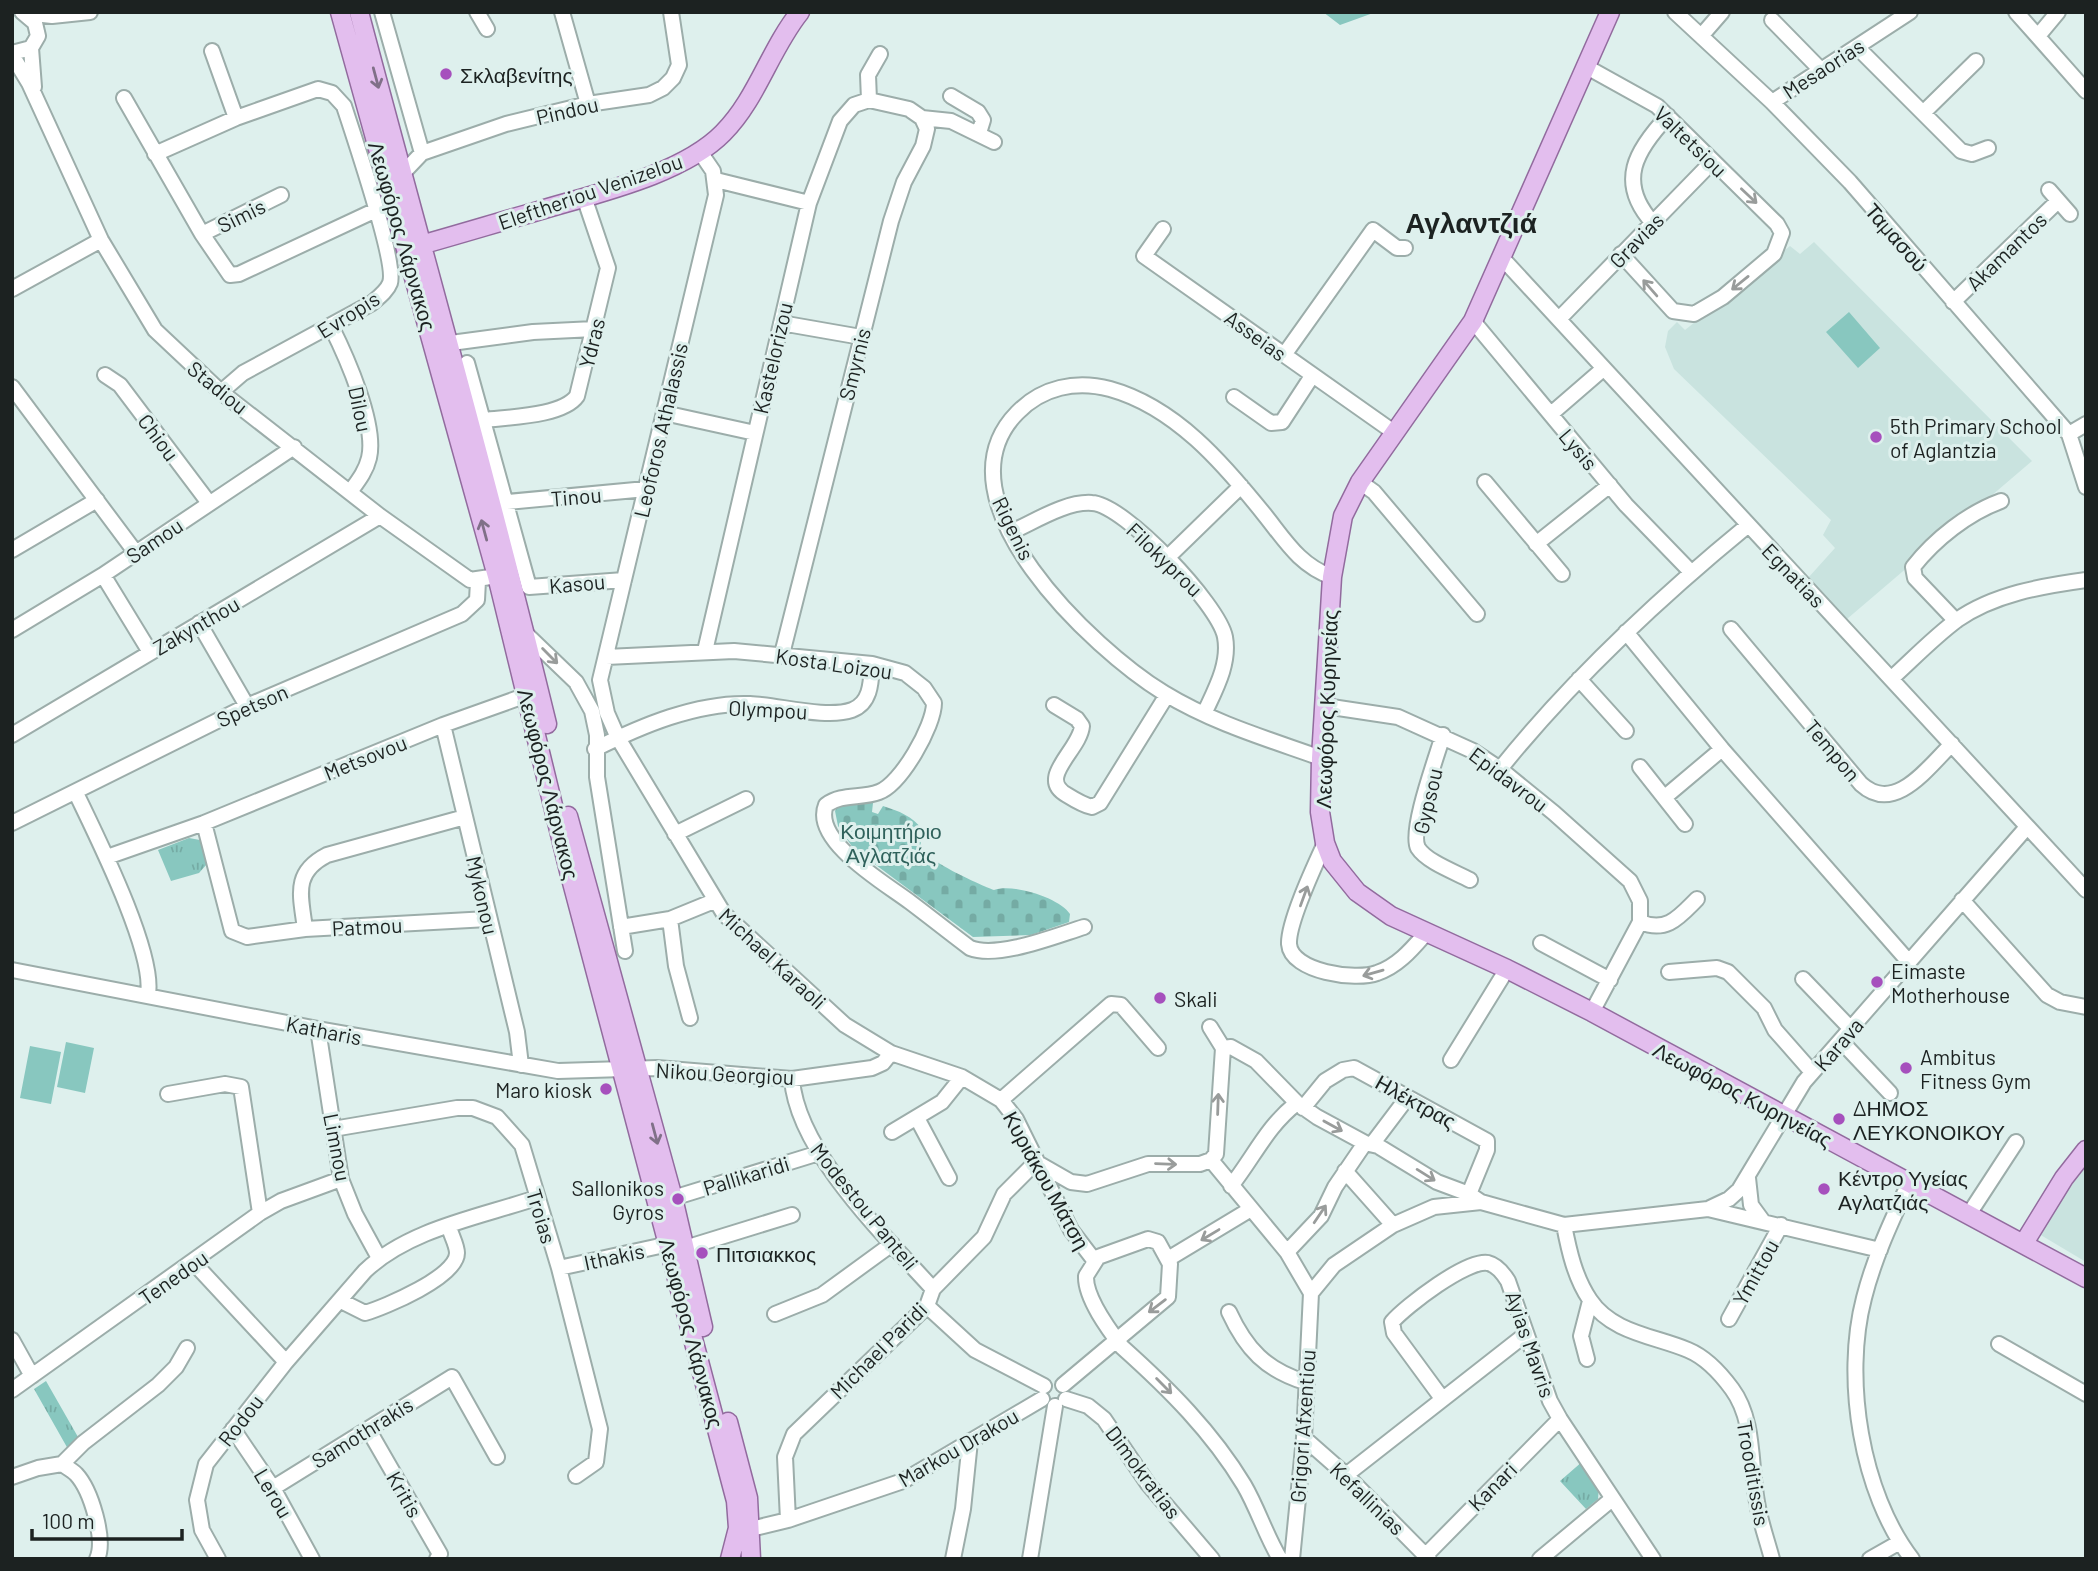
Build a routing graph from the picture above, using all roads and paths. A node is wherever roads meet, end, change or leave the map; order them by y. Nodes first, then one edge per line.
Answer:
1 (90, 12) edge
2 (340, 12) edge
3 (359, 12) edge
4 (382, 12) edge
5 (477, 12) edge
6 (562, 12) edge
7 (671, 12) edge
8 (1611, 12) edge
9 (1675, 12) edge
10 (1722, 12) edge
11 (1910, 12) edge
12 (2016, 12) edge
13 (2058, 12) edge
14 (24, 13) edge
15 (798, 13) edge
16 (65, 15) junction
17 (1772, 20) dead end
18 (487, 29) dead end
19 (1702, 35) junction
20 (2038, 36) junction
21 (34, 42) junction
22 (1857, 47) junction
23 (212, 51) dead end
24 (12, 54) edge
25 (880, 54) dead end
26 (1976, 61) dead end
27 (1586, 66) junction
28 (1819, 68) junction
29 (2086, 91) edge
30 (951, 96) dead end
31 (124, 98) dead end
32 (35, 99) junction
33 (869, 100) junction
34 (1772, 102) junction
35 (588, 104) junction
36 (1923, 113) junction
37 (1668, 116) junction
38 (236, 118) junction
39 (922, 118) junction
40 (979, 133) junction
41 (994, 142) dead end
42 (1988, 148) dead end
43 (700, 152) junction
44 (422, 153) junction
45 (155, 155) junction
46 (1712, 162) junction
47 (402, 174) junction
48 (716, 180) junction
49 (281, 195) dead end
50 (584, 197) junction
51 (809, 203) junction
52 (376, 209) junction
53 (2070, 214) dead end
54 (1653, 223) junction
55 (1163, 229) dead end
56 (201, 234) junction
57 (101, 240) junction
58 (413, 247) junction
59 (1405, 248) dead end
60 (1621, 254) junction
61 (1503, 259) junction
62 (13, 287) edge
63 (1953, 302) junction
64 (1559, 319) junction
65 (1473, 321) junction
66 (780, 323) junction
67 (331, 326) junction
68 (594, 329) junction
69 (860, 337) junction
70 (451, 343) junction
71 (1284, 355) junction
72 (467, 363) dead end
73 (1603, 369) junction
74 (105, 375) dead end
75 (1312, 376) junction
76 (12, 387) edge
77 (221, 393) junction
78 (1234, 397) dead end
79 (664, 413) junction
80 (1551, 414) junction
81 (485, 420) junction
82 (2086, 424) edge
83 (755, 433) junction
84 (1395, 433) junction
85 (2068, 434) junction
86 (294, 447) junction
87 (1360, 482) junction
88 (1485, 482) dead end
89 (1610, 485) junction
90 (1241, 486) junction
91 (2086, 487) edge
92 (646, 489) junction
93 (350, 492) junction
94 (97, 500) junction
95 (2001, 501) dead end
96 (507, 502) junction
97 (209, 503) junction
98 (380, 516) junction
99 (1747, 526) junction
100 (1011, 532) junction
101 (1536, 544) junction
102 (12, 550) edge
103 (136, 552) junction
104 (1167, 558) junction
105 (1691, 572) junction
106 (1562, 574) dead end
107 (103, 575) junction
108 (497, 576) junction
109 (1332, 577) junction
110 (624, 580) junction
111 (2086, 580) edge
112 (478, 581) junction
113 (1477, 614) dead end
114 (1956, 621) junction
115 (199, 623) junction
116 (1731, 629) dead end
117 (12, 630) edge
118 (523, 632) junction
119 (1626, 632) junction
120 (705, 651) junction
121 (150, 652) junction
122 (782, 654) junction
123 (606, 657) junction
124 (872, 664) junction
125 (1892, 678) junction
126 (1579, 679) junction
127 (600, 680) junction
128 (576, 682) junction
129 (527, 695) junction
130 (1167, 695) junction
131 (1055, 705) dead end
132 (247, 706) junction
133 (1325, 706) junction
134 (1204, 714) junction
135 (443, 725) junction
136 (1626, 731) dead end
137 (12, 735) edge
138 (1443, 735) junction
139 (618, 738) junction
140 (1952, 744) junction
141 (1723, 749) junction
142 (596, 750) junction
143 (1321, 758) junction
144 (1640, 767) dead end
145 (1500, 769) junction
146 (76, 793) junction
147 (1665, 797) junction
148 (746, 799) dead end
149 (465, 817) junction
150 (12, 822) edge
151 (204, 823) junction
152 (1685, 824) dead end
153 (2026, 827) junction
154 (675, 834) junction
155 (1325, 843) junction
156 (107, 857) junction
157 (1470, 880) dead end
158 (2086, 890) edge
159 (1697, 899) dead end
160 (1962, 900) junction
161 (713, 901) junction
162 (488, 919) junction
163 (670, 919) junction
164 (1640, 922) junction
165 (621, 926) junction
166 (1084, 927) dead end
167 (305, 929) junction
168 (1426, 933) junction
169 (1541, 943) dead end
170 (625, 951) dead end
171 (1909, 962) junction
172 (1507, 968) junction
173 (12, 970) edge
174 (1669, 972) dead end
175 (1803, 979) dead end
176 (1610, 980) junction
177 (148, 994) junction
178 (2086, 1007) edge
179 (1592, 1012) junction
180 (691, 1018) dead end
181 (1210, 1027) dead end
182 (1851, 1029) junction
183 (318, 1030) junction
184 (1841, 1041) junction
185 (1158, 1048) dead end
186 (1223, 1048) junction
187 (891, 1053) junction
188 (1451, 1060) dead end
189 (522, 1065) junction
190 (629, 1069) junction
191 (1812, 1072) junction
192 (962, 1077) junction
193 (792, 1079) junction
194 (1890, 1093) dead end
195 (168, 1094) dead end
196 (1407, 1098) junction
197 (1001, 1100) junction
198 (1300, 1105) junction
199 (1784, 1116) junction
200 (917, 1118) junction
201 (333, 1129) junction
202 (892, 1132) dead end
203 (2016, 1142) dead end
204 (1369, 1143) junction
205 (2086, 1150) edge
206 (819, 1153) junction
207 (1212, 1160) junction
208 (1036, 1162) junction
209 (1345, 1171) junction
210 (949, 1178) dead end
211 (1748, 1178) junction
212 (341, 1179) junction
213 (1909, 1183) junction
214 (1231, 1186) junction
215 (536, 1198) junction
216 (673, 1198) junction
217 (1475, 1198) junction
218 (1251, 1209) junction
219 (1708, 1209) junction
220 (260, 1213) junction
221 (792, 1214) dead end
222 (1969, 1214) junction
223 (1762, 1220) junction
224 (1393, 1225) junction
225 (1564, 1225) junction
226 (1781, 1225) junction
227 (449, 1227) junction
228 (2024, 1243) junction
229 (892, 1244) junction
230 (677, 1246) junction
231 (1880, 1250) junction
232 (1287, 1252) junction
233 (379, 1258) junction
234 (1168, 1259) junction
235 (1094, 1260) junction
236 (193, 1262) junction
237 (559, 1268) junction
238 (2086, 1278) edge
239 (933, 1289) junction
240 (1311, 1293) junction
241 (341, 1301) junction
242 (1590, 1301) junction
243 (927, 1306) junction
244 (1228, 1312) dead end
245 (775, 1314) dead end
246 (1729, 1319) dead end
247 (1526, 1334) junction
248 (1115, 1338) junction
249 (12, 1340) edge
250 (1999, 1344) dead end
251 (187, 1348) dead end
252 (1587, 1359) dead end
253 (286, 1362) junction
254 (32, 1376) junction
255 (1305, 1382) junction
256 (12, 1390) edge
257 (2086, 1394) edge
258 (1054, 1395) junction
259 (1441, 1397) junction
260 (1560, 1419) junction
261 (233, 1429) junction
262 (368, 1429) junction
263 (1304, 1438) junction
264 (970, 1441) junction
265 (497, 1457) dead end
266 (62, 1464) junction
267 (1346, 1475) junction
268 (576, 1476) dead end
269 (12, 1478) edge
270 (273, 1488) junction
271 (1612, 1499) junction
272 (788, 1520) junction
273 (751, 1529) junction
274 (1900, 1542) junction
275 (1277, 1557) edge
276 (1428, 1557) edge
277 (97, 1559) edge
278 (218, 1559) edge
279 (312, 1559) edge
280 (437, 1559) edge
281 (730, 1559) edge
282 (751, 1559) edge
283 (953, 1559) edge
284 (1030, 1559) edge
285 (1212, 1559) edge
286 (1292, 1559) edge
287 (1540, 1559) edge
288 (1653, 1559) edge
289 (1772, 1559) edge
290 (1870, 1559) edge
291 (1912, 1559) edge

1 - 16 street
2 - 58 main road, Λεωφόρος Λάρνακος
3 -> 47 main road, Λεωφόρος Λάρνακος
4 - 44 street
5 - 18 street
6 - 35 street
7 - 35 street, Pindou
8 - 27 main road, Λεωφόρος Κυρηνείας
9 - 19 street, Ταμασού
10 - 19 street
11 - 22 street, Mesaorias
12 - 20 street
13 - 20 street
14 - 16 street
14 - 21 street
15 - 43 main road, Eleftheriou Venizelou
16 - 21 street
17 - 28 street
19 - 34 street, Ταμασού
20 - 29 street
21 - 24 street
21 - 32 street, Stadiou
22 - 28 street, Mesaorias
22 - 36 street
23 - 38 street
24 - 32 street, Stadiou
25 - 33 street
26 - 36 street
27 - 37 street, Valtetsiou
27 - 61 main road, Λεωφόρος Κυρηνείας
28 - 34 street, Mesaorias
30 - 40 street
31 - 45 street
32 - 57 street, Stadiou
33 - 39 street
33 - 51 street, Kastelorizou
34 - 63 street, Ταμασού
35 - 44 street, Pindou
36 - 42 street
37 - 46 street, Valtetsiou
37 - 54 street
38 - 45 street, Evropis
38 - 52 street, Evropis
39 - 40 street
39 - 69 street, Smyrnis
40 - 41 street
43 - 48 street
43 - 50 main road, Eleftheriou Venizelou
44 - 47 street, Pindou
45 - 56 street
46 - 54 street, Gravias
46 -> 60 street, Valtetsiou
47 - 58 main road, Λεωφόρος Λάρνακος
48 - 51 street
48 - 79 street, Leoforos Athalassis
49 - 56 street, Simis
50 - 58 main road, Eleftheriou Venizelou
50 - 68 street, Ydras
51 - 66 street, Kastelorizou
52 - 56 street
52 - 67 street, Evropis
53 - 63 street, Akamantos
54 - 60 street, Gravias
55 - 71 street, Asseias
57 - 62 street
57 - 77 street, Stadiou
58 - 70 main road, Λεωφόρος Λάρνακος
108 -> 58 main road, Λεωφόρος Λάρνακος
59 - 71 street
60 - 64 street, Gravias
61 - 64 street, Egnatias
61 - 65 main road, Λεωφόρος Κυρηνείας
63 - 85 street, Ταμασού
64 - 73 street, Egnatias
65 - 80 street, Lysis
65 - 84 main road, Λεωφόρος Κυρηνείας
66 - 69 street
66 - 83 street, Kastelorizou
67 - 77 street, Evropis
67 - 93 street, Dilou
68 - 70 street
68 - 81 street, Ydras
69 - 122 street, Smyrnis
70 - 118 main road, Λεωφόρος Λάρνακος
71 - 75 street, Asseias
72 - 81 street
73 - 80 street
73 - 99 street, Egnatias
74 - 97 street, Chiou
75 - 78 street
75 - 84 street, Asseias
76 - 94 street
77 - 86 street, Stadiou
79 - 83 street
79 - 92 street, Leoforos Athalassis
80 - 89 street, Lysis
81 - 96 street
82 - 85 street
83 - 120 street, Kastelorizou
84 - 87 main road, Λεωφόρος Κυρηνείας
85 - 91 street, Ταμασού
86 - 93 street, Stadiou
86 - 97 street, Samou
87 - 109 main road, Λεωφόρος Κυρηνείας
87 - 113 street
88 - 101 street
89 - 101 street
89 - 105 street, Lysis
90 - 100 street, Rigenis
90 - 104 street
90 - 109 street, Rigenis
92 - 96 street, Tinou
92 - 110 street, Leoforos Athalassis
93 - 98 street, Stadiou
94 - 102 street
94 - 103 street
95 - 114 street
96 - 110 street, Kasou
97 - 103 street, Samou
98 - 112 street, Stadiou
98 - 115 street, Zakynthou
99 - 105 street
99 - 125 street, Egnatias
100 - 104 street, Filokyprou
100 - 130 street, Rigenis
101 - 106 street
103 - 107 street, Samou
104 - 134 street, Filokyprou
105 - 119 street
107 - 117 street, Samou
107 - 121 street
108 - 112 street
108 - 129 main road, Λεωφόρος Λάρνακος
109 - 133 main road, Λεωφόρος Κυρηνείας
110 - 123 street, Leoforos Athalassis
111 - 114 street
112 - 132 street, Spetson
114 - 125 street
115 - 121 street, Zakynthou
115 - 132 street
116 - 140 street, Tempon
118 -> 128 street
118 - 190 main road, Λεωφόρος Λάρνακος
119 - 126 street
119 - 141 street
120 - 122 street, Kosta Loizou
120 - 123 street, Kosta Loizou
121 - 137 street, Zakynthou
122 - 124 street, Kosta Loizou
123 - 127 street, Leoforos Athalassis
124 - 139 street, Olympou
124 - 166 street, Kosta Loizou
125 - 140 street, Egnatias
126 - 136 street
126 - 145 street
127 - 128 street
127 - 139 street, Michael Karaoli
128 - 142 street
129 - 135 street, Metsovou
129 - 190 main road, Λεωφόρος Λάρνακος
130 - 131 street
130 - 134 street, Rigenis
132 - 146 street, Spetson
133 - 138 street, Epidavrou
133 - 143 main road, Λεωφόρος Κυρηνείας
134 - 143 street, Rigenis
135 - 149 street, Mykonou
135 - 151 street, Metsovou
138 - 145 street, Epidavrou
138 - 157 street, Gypsou
139 - 142 street, Olympou
139 - 154 street, Michael Karaoli
140 - 153 street, Egnatias
141 - 147 street
141 - 171 street
142 - 165 street
143 - 155 main road, Λεωφόρος Κυρηνείας
144 - 147 street
145 - 164 street, Epidavrou
146 - 150 street, Spetson
146 - 156 street
147 - 152 street
148 - 154 street
149 - 162 street, Mykonou
149 - 167 street
151 - 156 street, Metsovou
151 - 167 street, Patmou
153 - 158 street, Egnatias
153 - 160 street, Karava
154 - 161 street, Michael Karaoli
155 - 168 main road, Λεωφόρος Κυρηνείας
168 -> 155 street
156 - 177 street
159 - 164 street
160 - 171 street, Karava
160 - 178 street
161 - 163 street
161 - 187 street, Michael Karaoli
162 - 167 street, Patmou
162 - 189 street, Mykonou
163 - 165 street
163 - 180 street
164 - 176 street
165 - 170 street
168 - 172 main road, Λεωφόρος Κυρηνείας
169 - 176 street
171 - 182 street, Karava
172 - 179 main road, Λεωφόρος Κυρηνείας
172 - 188 street
173 - 177 street, Katharis
174 - 191 street
175 - 182 street
176 - 179 street
177 - 183 street, Katharis
179 - 199 main road, Λεωφόρος Κυρηνείας
181 - 186 street
182 - 184 street, Karava
183 - 189 street, Katharis
183 - 201 street, Limnou
184 - 191 street, Karava
184 - 194 street
185 - 197 street
186 - 198 street
207 -> 186 street
187 - 192 street, Michael Karaoli
187 - 193 street, Nikou Georgiou
189 - 190 street, Katharis
190 - 193 street, Nikou Georgiou
190 -> 216 main road, Λεωφόρος Λάρνακος
190 - 230 main road, Λεωφόρος Λάρνακος
191 - 199 street, Karava
192 - 197 street, Michael Karaoli
192 - 200 street
193 - 206 street, Modestou Panteli
195 - 220 street
196 - 198 street, Ηλέκτρας
196 - 204 street
196 - 217 street, Ηλέκτρας
197 - 208 street, Κυριάκου Μάτση
198 -> 204 street
198 - 214 street, Ηλέκτρας
199 - 211 street, Karava
199 - 213 main road, Λεωφόρος Κυρηνείας
200 - 202 street
200 - 210 street
201 - 212 street, Limnou
201 - 215 street, Troias
203 - 222 street
204 - 209 street
204 -> 217 street
205 - 228 main road
206 - 216 street, Pallikaridi
206 - 229 street, Modestou Panteli
208 -> 207 street
207 - 214 street
208 - 235 street, Κυριάκου Μάτση
208 - 239 street, Michael Paridi
209 - 224 street
232 -> 209 street
211 - 219 street, Karava
211 - 223 street
212 - 220 street, Tenedou
212 - 233 street, Limnou
213 - 222 main road, Λεωφόρος Κυρηνείας
213 - 231 street
214 - 218 street
215 - 227 street, Rodou
215 - 237 street, Troias
216 - 230 main road, Λεωφόρος Λάρνακος
217 - 224 street
217 - 225 street
218 - 232 street
218 -> 234 street
219 - 223 street
219 - 225 street
220 - 236 street, Tenedou
221 - 230 street, Ithakis
222 - 228 main road, Λεωφόρος Κυρηνείας
223 - 226 street
224 - 240 street
225 - 242 street, Trooditissis
226 - 231 street
226 - 246 street, Ymittou
227 - 233 street, Rodou
227 - 241 street
228 - 238 main road, Λεωφόρος Κυρηνείας
229 - 239 street, Modestou Panteli
229 - 245 street
230 - 237 street, Ithakis
230 - 273 main road, Λεωφόρος Λάρνακος
230 - 281 main road, Λεωφόρος Λάρνακος
231 - 274 street
232 - 240 street
233 - 241 street, Rodou
234 - 235 street
234 -> 248 street, Markou Drakou
235 - 248 street
236 - 253 street
236 - 254 street, Tenedou
237 - 268 street, Troias
239 - 243 street, Michael Paridi
240 - 255 street, Grigori Afxentiou
241 - 253 street, Rodou
242 - 252 street
242 - 289 street, Trooditissis
243 - 258 street, Dimokratias
243 - 272 street, Michael Paridi
244 - 255 street
247 - 259 street
247 - 259 street, Ayias Mavris
247 - 260 street, Ayias Mavris
248 - 258 street, Markou Drakou
248 -> 275 street
249 - 254 street
250 - 257 street
251 - 266 street
253 - 261 street, Rodou
254 - 256 street, Tenedou
255 - 263 street, Grigori Afxentiou
258 - 264 street, Markou Drakou
258 - 284 street
258 - 285 street, Dimokratias
259 - 267 street
260 - 271 street, Ayias Mavris
260 - 276 street, Kanari
261 - 270 street, Lerou
261 - 278 street, Rodou
262 - 265 street, Samothrakis
262 - 270 street, Samothrakis
262 - 280 street, Kritis
263 - 267 street, Kefallinias
263 - 286 street, Grigori Afxentiou
264 - 272 street, Markou Drakou
264 - 283 street
266 - 269 street
266 - 277 street
267 - 276 street, Kefallinias
270 - 279 street, Lerou
271 - 287 street
271 - 288 street, Ayias Mavris
272 - 273 street, Markou Drakou
273 - 282 main road, Λεωφόρος Λάρνακος
274 - 290 street
274 - 291 street

